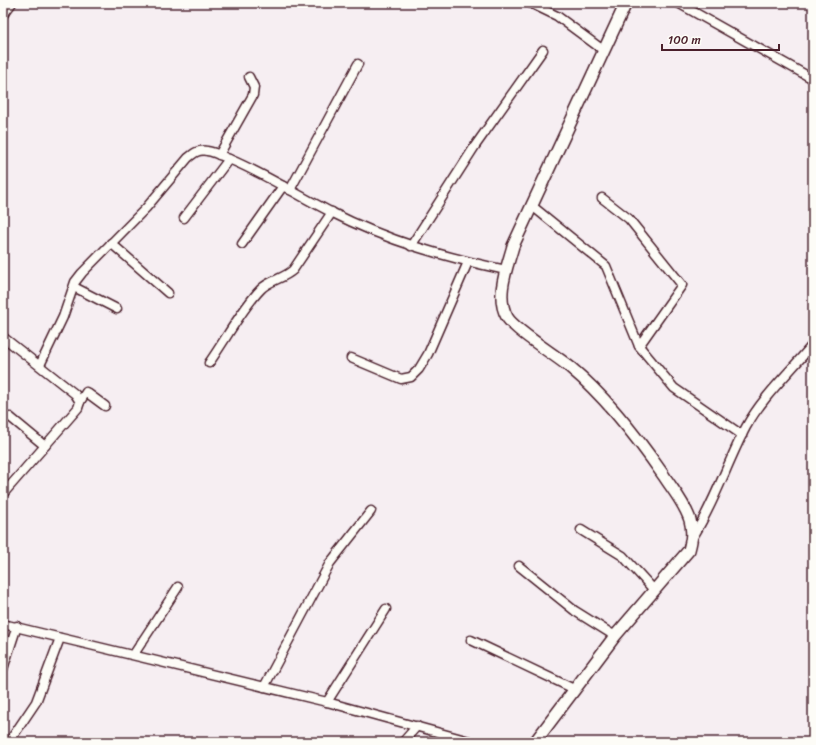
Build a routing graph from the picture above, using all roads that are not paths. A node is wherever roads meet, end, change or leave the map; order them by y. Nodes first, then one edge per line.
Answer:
1 (12, 3) edge
2 (530, 3) edge
3 (626, 3) edge
4 (678, 3) edge
5 (3, 15) edge
6 (544, 50) dead end
7 (602, 50) junction
8 (358, 64) dead end
9 (249, 78) dead end
10 (813, 79) edge
11 (219, 155) junction
12 (229, 159) junction
13 (286, 188) junction
14 (602, 198) dead end
15 (531, 205) junction
16 (332, 212) junction
17 (184, 218) dead end
18 (111, 243) junction
19 (242, 244) dead end
20 (411, 246) junction
21 (468, 262) junction
22 (506, 270) junction
23 (74, 287) junction
24 (168, 293) dead end
25 (117, 309) dead end
26 (3, 337) edge
27 (813, 344) edge
28 (639, 346) junction
29 (351, 358) dead end
30 (209, 363) dead end
31 (40, 365) junction
32 (80, 402) junction
33 (106, 406) dead end
34 (10, 417) dead end
35 (742, 435) junction
36 (45, 446) junction
37 (3, 494) edge
38 (371, 511) dead end
39 (581, 530) dead end
40 (693, 537) junction
41 (518, 566) dead end
42 (178, 587) dead end
43 (654, 590) junction
44 (386, 609) dead end
45 (3, 624) edge
46 (17, 626) junction
47 (615, 636) junction
48 (60, 638) junction
49 (471, 640) dead end
50 (134, 654) junction
51 (3, 669) edge
52 (264, 687) junction
53 (574, 689) junction
54 (327, 702) junction
55 (417, 726) junction
56 (9, 742) edge
57 (404, 742) edge
58 (473, 742) edge
59 (535, 742) edge

1 - 5 street
2 - 7 street
3 - 7 street
4 - 10 street
6 - 20 street
7 - 15 street
8 - 13 street
9 - 11 street
11 - 12 street
11 - 18 street
12 - 13 street
12 - 17 street
13 - 16 street
13 - 19 street
14 - 28 street
15 - 22 street
15 - 28 street
16 - 20 street
16 - 30 street
18 - 23 street
18 - 24 street
20 - 21 street
21 - 22 street
21 - 29 street
22 - 40 street
23 - 25 street
23 - 31 street
26 - 31 street
27 - 35 street
28 - 35 street
31 - 32 street
32 - 33 street
32 - 36 street
34 - 36 street
35 - 40 street
36 - 37 street
38 - 52 street
39 - 43 street
40 - 43 street
41 - 47 street
42 - 50 street
43 - 47 street
44 - 54 street
45 - 46 street
46 - 48 street
46 - 51 street
47 - 53 street
48 - 50 street
48 - 56 street
49 - 53 street
50 - 52 street
52 - 54 street
53 - 59 street
54 - 55 street
55 - 57 street
55 - 58 street

